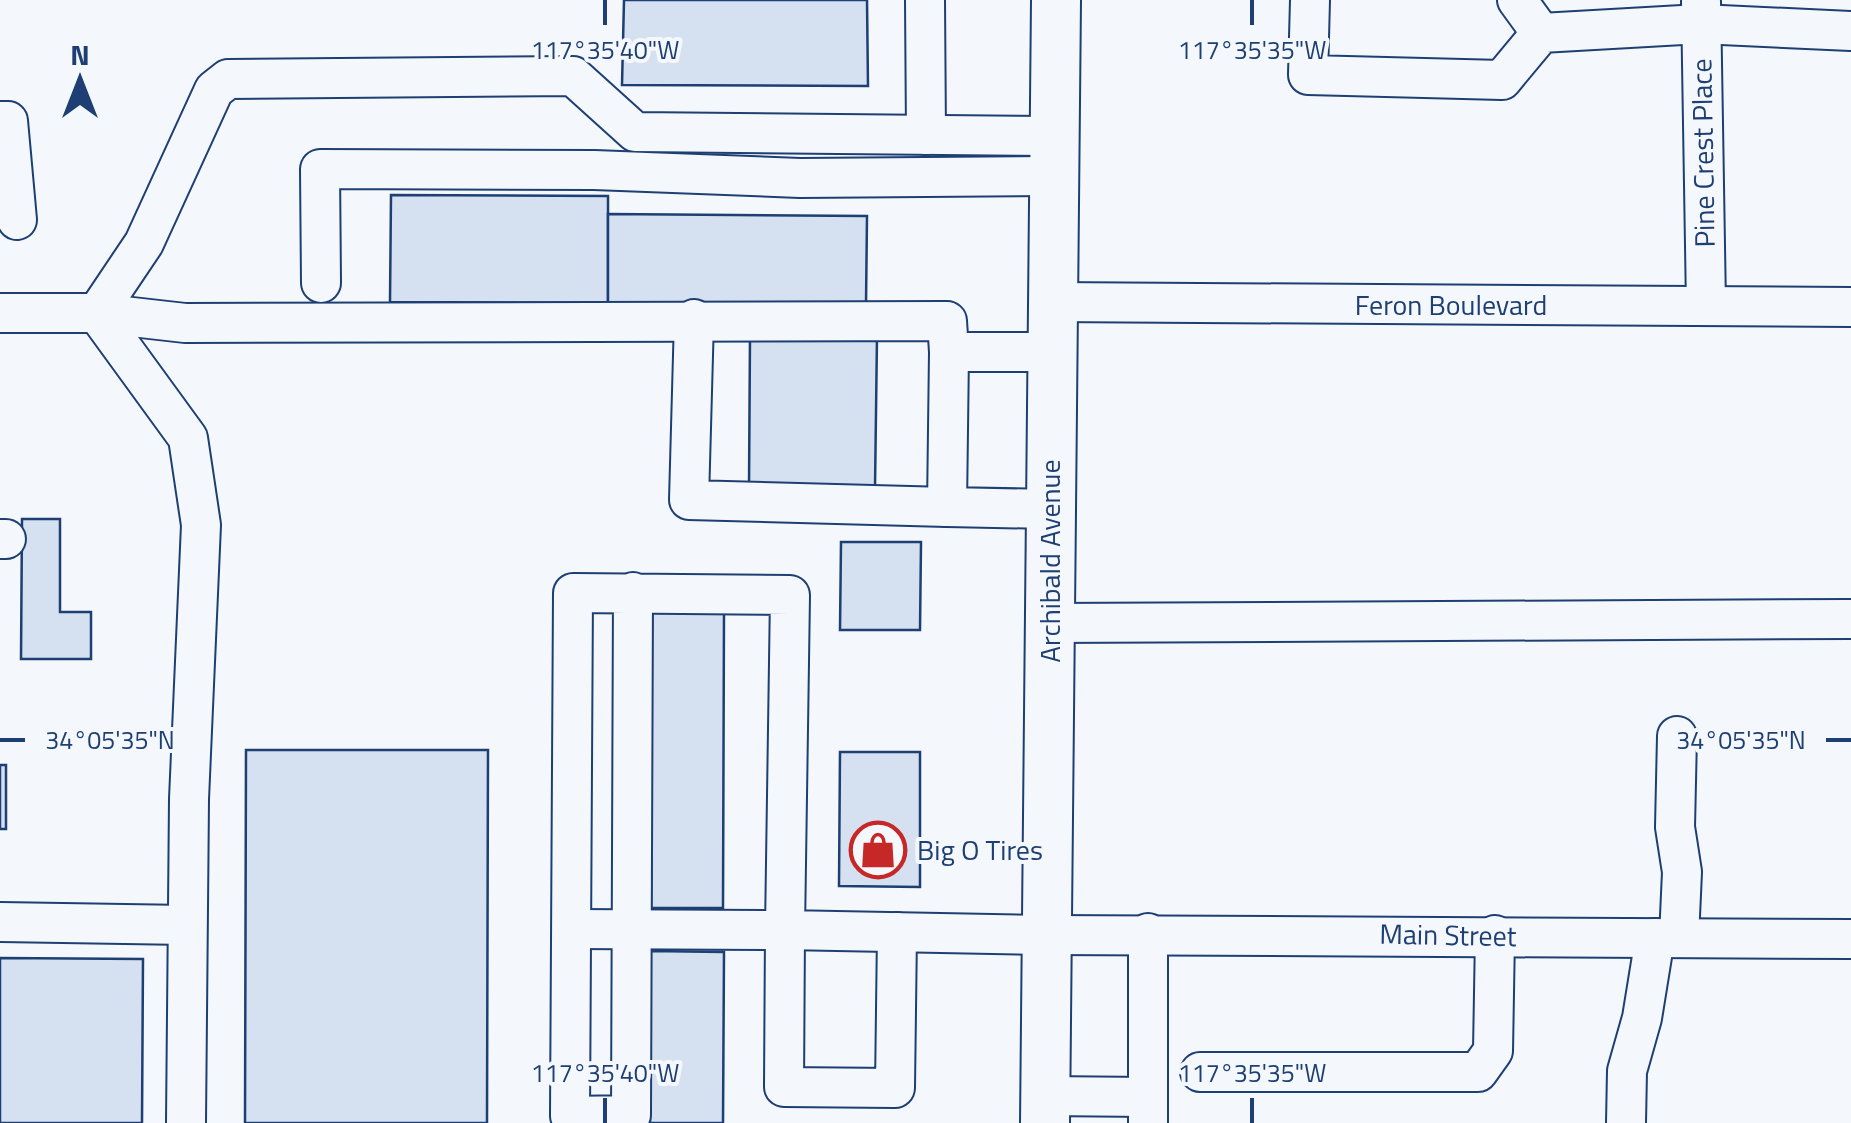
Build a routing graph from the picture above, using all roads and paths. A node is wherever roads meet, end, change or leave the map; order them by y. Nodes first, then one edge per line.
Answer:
1 (925, 0) edge
2 (1056, 0) edge
3 (1310, 0) edge
4 (1517, 0) edge
5 (1701, 12) edge
6 (1851, 31) edge
7 (1541, 33) junction
8 (0, 121) edge
9 (926, 135) junction
10 (1055, 156) junction
11 (18, 220) dead end
12 (320, 283) dead end
13 (1051, 302) junction
14 (1706, 306) junction
15 (1851, 307) edge
16 (0, 313) edge
17 (97, 313) junction
18 (694, 320) junction
19 (949, 352) junction
20 (1051, 352) junction
21 (948, 507) junction
22 (1050, 508) junction
23 (633, 592) junction
24 (1851, 620) edge
25 (1050, 623) junction
26 (1677, 736) dead end
27 (0, 922) edge
28 (186, 925) junction
29 (632, 927) junction
30 (572, 929) junction
31 (785, 930) junction
32 (897, 932) junction
33 (1148, 933) junction
34 (1046, 934) junction
35 (1494, 935) junction
36 (1667, 938) junction
37 (1851, 939) edge
38 (1200, 1072) dead end
39 (1045, 1109) edge
40 (1148, 1110) edge
41 (186, 1123) edge
42 (1626, 1123) edge

1 - 9 street
2 - 10 main road, Archibald Avenue
3 - 7 street
4 - 7 street
5 - 6 street
5 - 7 street
5 - 14 street, Pine Crest Place
8 - 11 street
9 - 10 street
9 - 17 street
10 - 12 street
10 - 13 main road, Archibald Avenue
13 - 14 street, Feron Boulevard
13 - 20 main road, Archibald Avenue
14 - 15 street, Feron Boulevard
16 - 17 street
17 - 18 street
17 - 28 street
18 - 19 street
18 - 21 street
19 - 20 street
19 - 21 street
20 - 22 main road, Archibald Avenue
21 - 22 street
22 - 25 main road, Archibald Avenue
23 - 29 street
23 - 30 street
23 - 31 street
24 - 25 street
25 - 34 main road, Archibald Avenue
26 - 36 street
27 - 28 street
28 - 41 street
29 - 30 street, Main Street
29 - 30 street
29 - 31 street, Main Street
31 - 32 street, Main Street
31 - 32 street
32 - 34 street, Main Street
33 - 34 street, Main Street
33 - 35 street, Main Street
33 - 40 street
34 - 39 main road, Archibald Avenue
35 - 36 street, Main Street
35 - 38 street
36 - 37 street, Main Street
36 - 42 street
39 - 40 street

